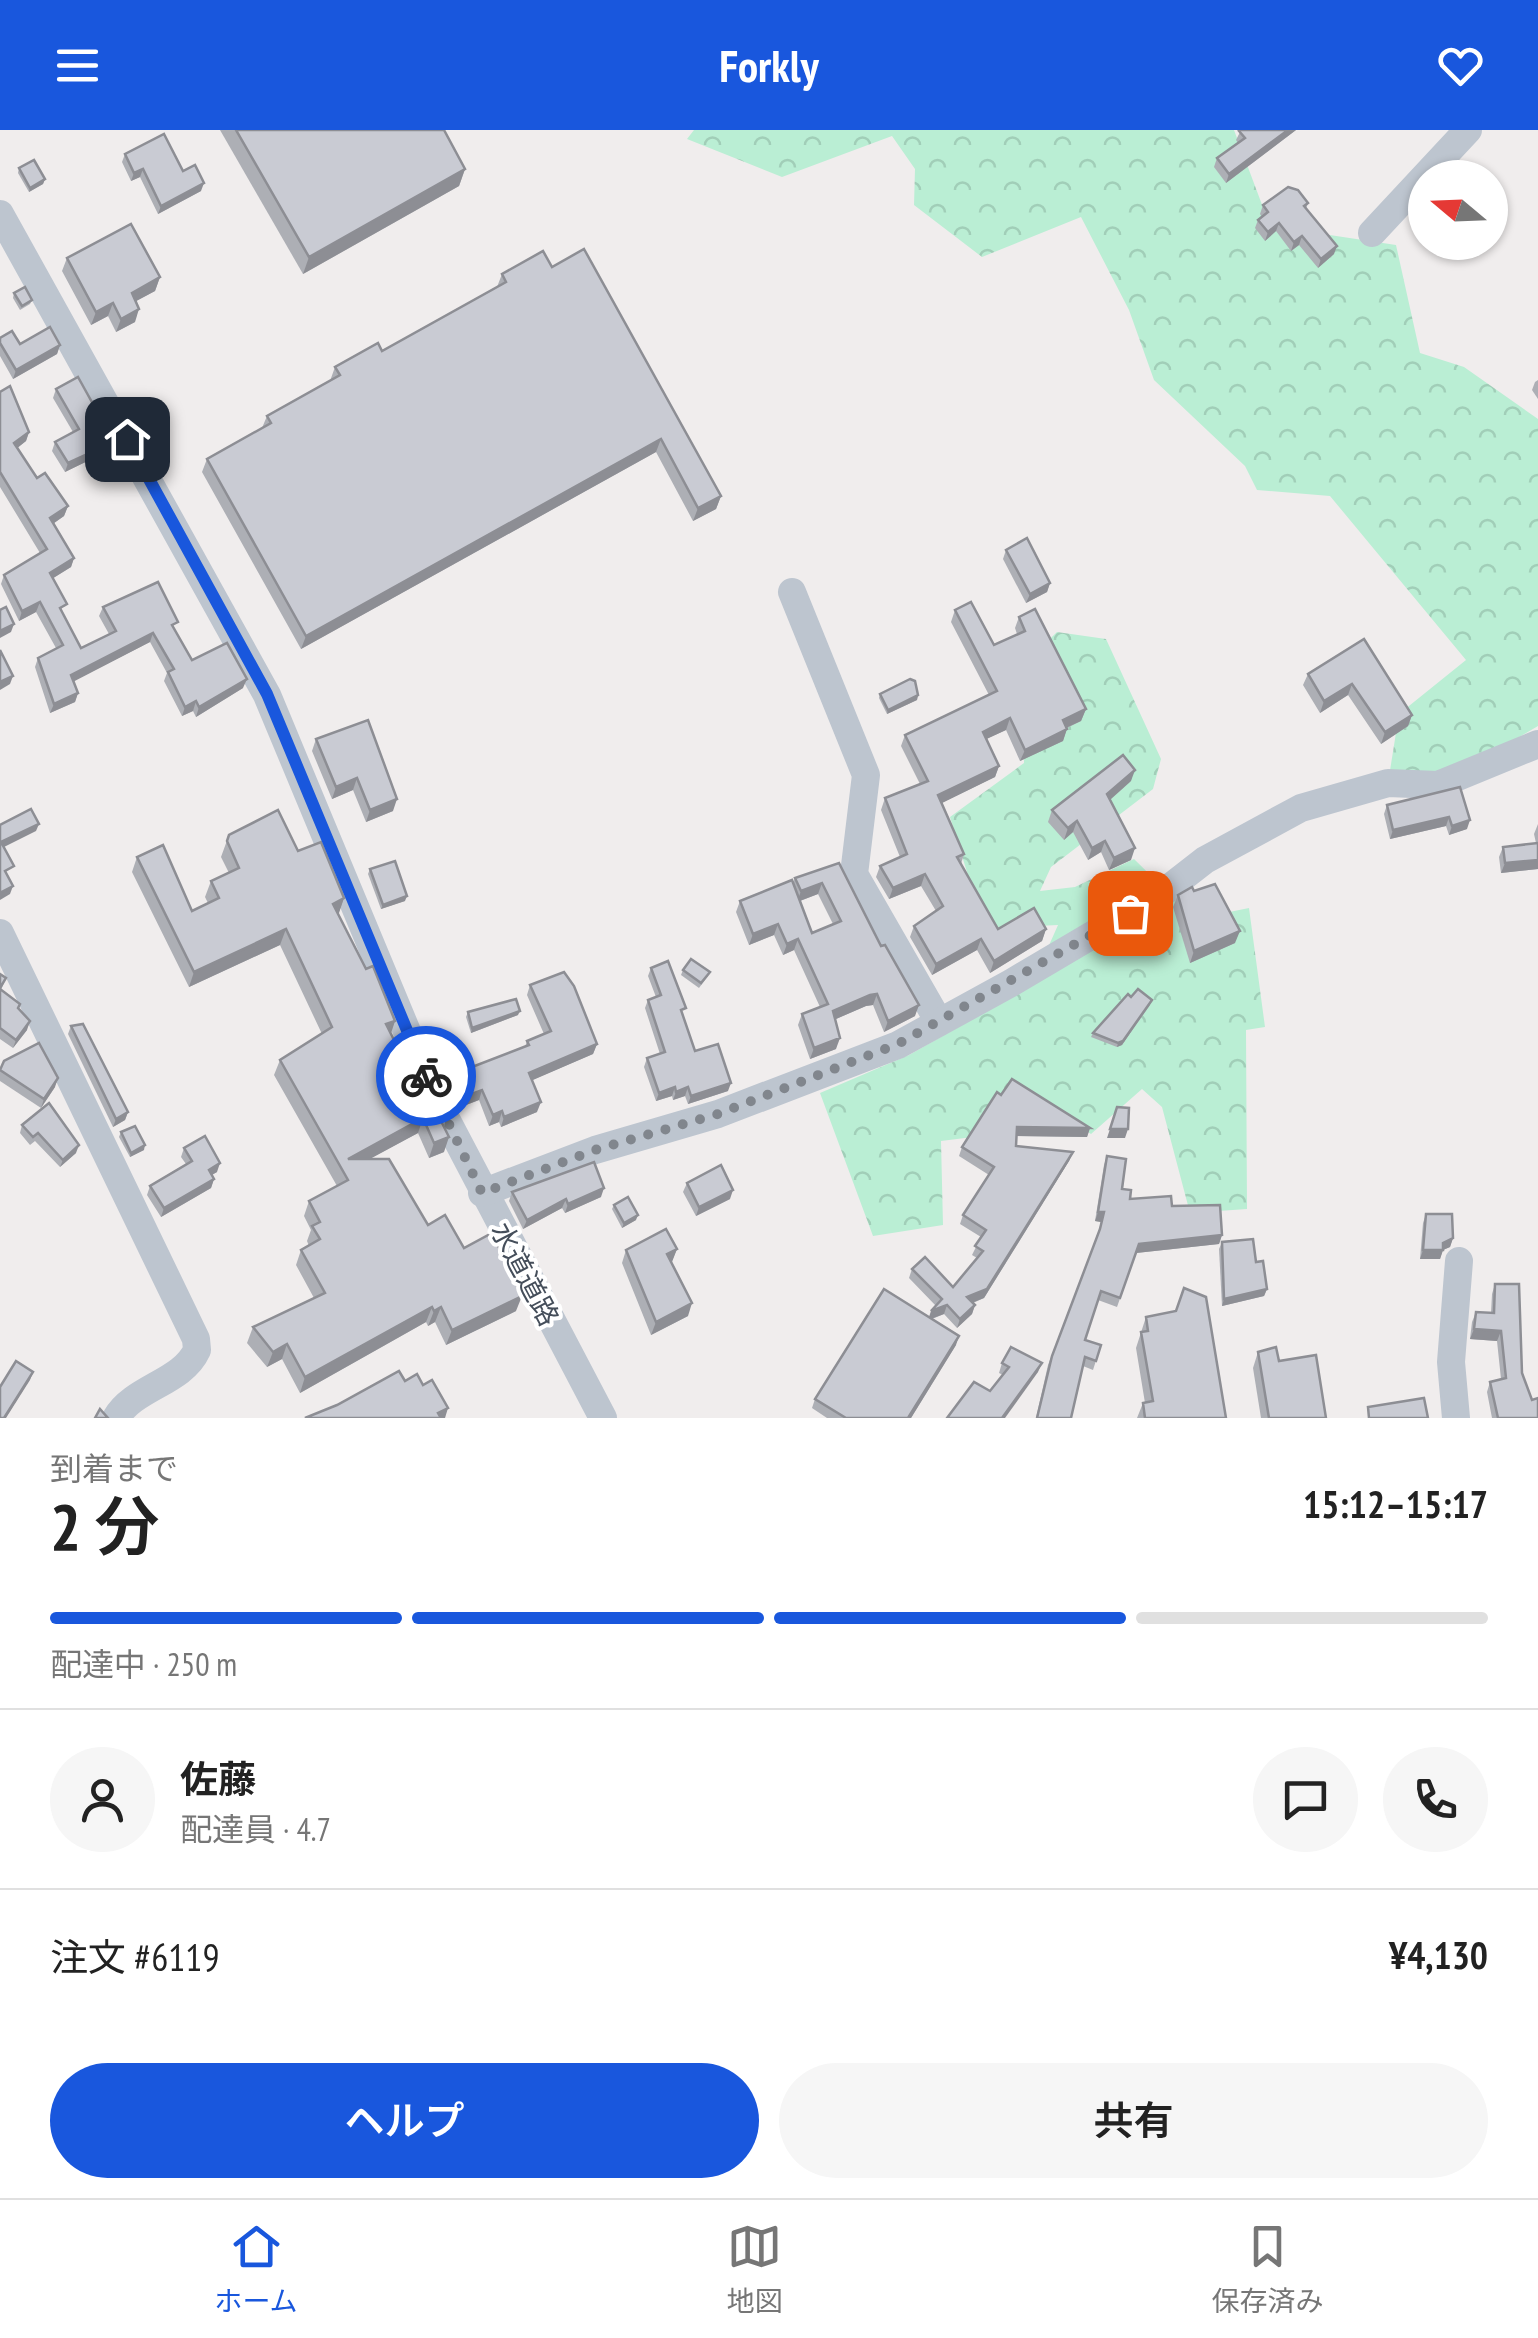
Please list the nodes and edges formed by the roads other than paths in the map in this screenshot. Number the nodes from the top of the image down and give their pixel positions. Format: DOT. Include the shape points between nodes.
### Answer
graph roads {
  1 [pos="1468,130"];
  2 [pos="0,214"];
  3 [pos="1372,233"];
  4 [pos="792,592"];
  5 [pos="1538,744"];
  6 [pos="0,933"];
  7 [pos="938,1022"];
  8 [pos="482,1193"];
  9 [pos="1459,1260"];
  10 [pos="116,1418"];
  11 [pos="603,1418"];
  12 [pos="1456,1418"];
  1 -- 3 [label="street"];
  2 -- 8 [label="street, 水道道路" via="267,694 433,1094"];
  4 -- 7 [label="street" via="866,775 854,874"];
  5 -- 7 [label="street" via="1438,785 1388,783 1300,808"];
  6 -- 10 [label="street" via="196,1340 189,1364 124,1405"];
  7 -- 8 [label="street" via="718,1114"];
  8 -- 11 [label="street, 水道道路"];
  9 -- 12 [label="street" via="1451,1362"];
}
